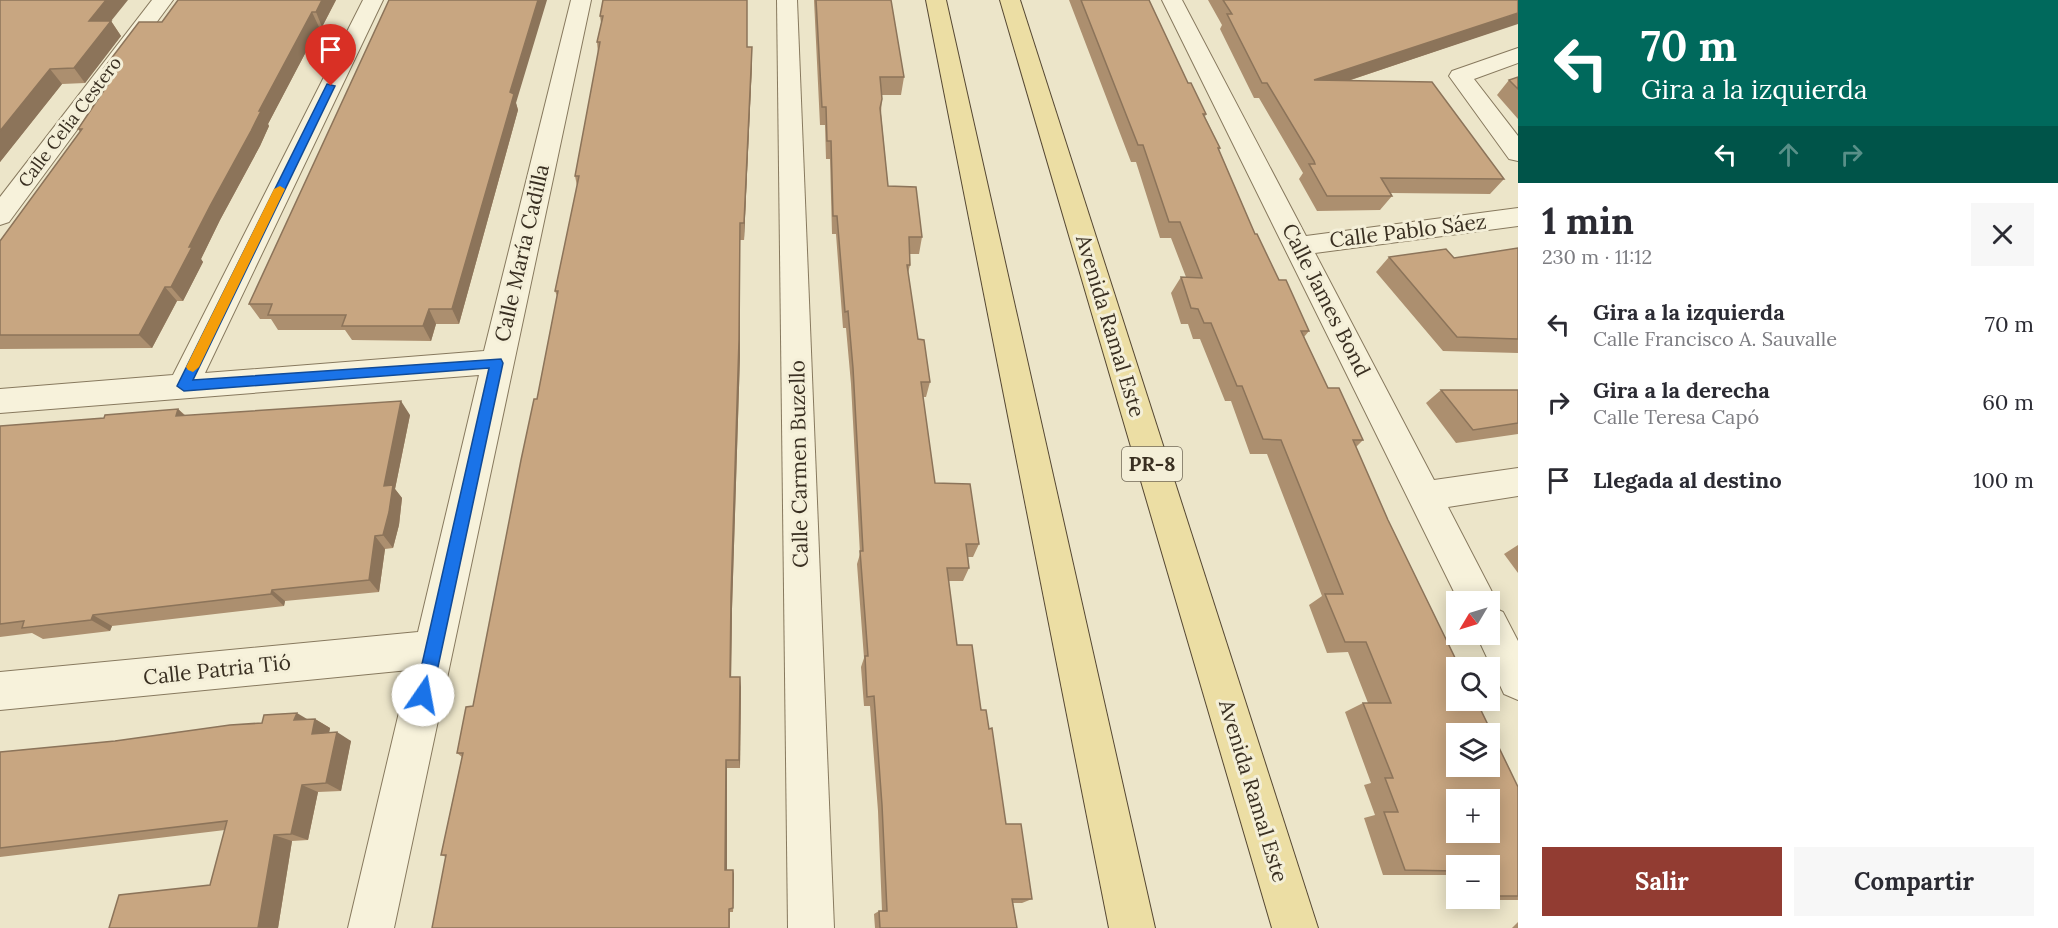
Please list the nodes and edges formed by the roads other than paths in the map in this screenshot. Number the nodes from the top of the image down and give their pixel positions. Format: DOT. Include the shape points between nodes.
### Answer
graph roads {
  1 [pos="163,0"];
  2 [pos="372,0"];
  3 [pos="581,0"];
  4 [pos="787,0"];
  5 [pos="936,0"];
  6 [pos="1010,0"];
  7 [pos="1172,0"];
  8 [pos="1518,55"];
  9 [pos="1518,153"];
  10 [pos="0,216"];
  11 [pos="1518,217"];
  12 [pos="1298,246"];
  13 [pos="497,363"];
  14 [pos="184,386"];
  15 [pos="0,400"];
  16 [pos="1518,482"];
  17 [pos="1425,496"];
  18 [pos="1472,591"];
  19 [pos="1500,644"];
  20 [pos="434,649"];
  21 [pos="1518,681"];
  22 [pos="0,691"];
  23 [pos="371,928"];
  24 [pos="811,928"];
  25 [pos="1132,928"];
  26 [pos="1295,928"];
  1 -- 10 [label="street, Calle Celia Cestero"];
  2 -- 14 [label="street"];
  3 -- 13 [label="street, Calle María Cadilla"];
  4 -- 24 [label="street, Calle Carmen Buzello"];
  5 -- 25 [label="main road"];
  6 -- 26 [label="main road, Avenida Ramal Este / PR-8"];
  7 -- 12 [label="street, Calle James Bond"];
  8 -- 9 [label="street" via="1460,76"];
  11 -- 12 [label="street, Calle Pablo Sáez"];
  12 -- 17 [label="street, Calle James Bond"];
  13 -- 14 [label="street"];
  13 -- 20 [label="street, Calle María Cadilla"];
  14 -- 15 [label="street"];
  16 -- 17 [label="street"];
  17 -- 18 [label="street, Calle James Bond"];
  19 -- 21 [label="street"];
  20 -- 22 [label="street, Calle Patria Tió"];
  20 -- 23 [label="street, Calle María Cadilla"];
}
